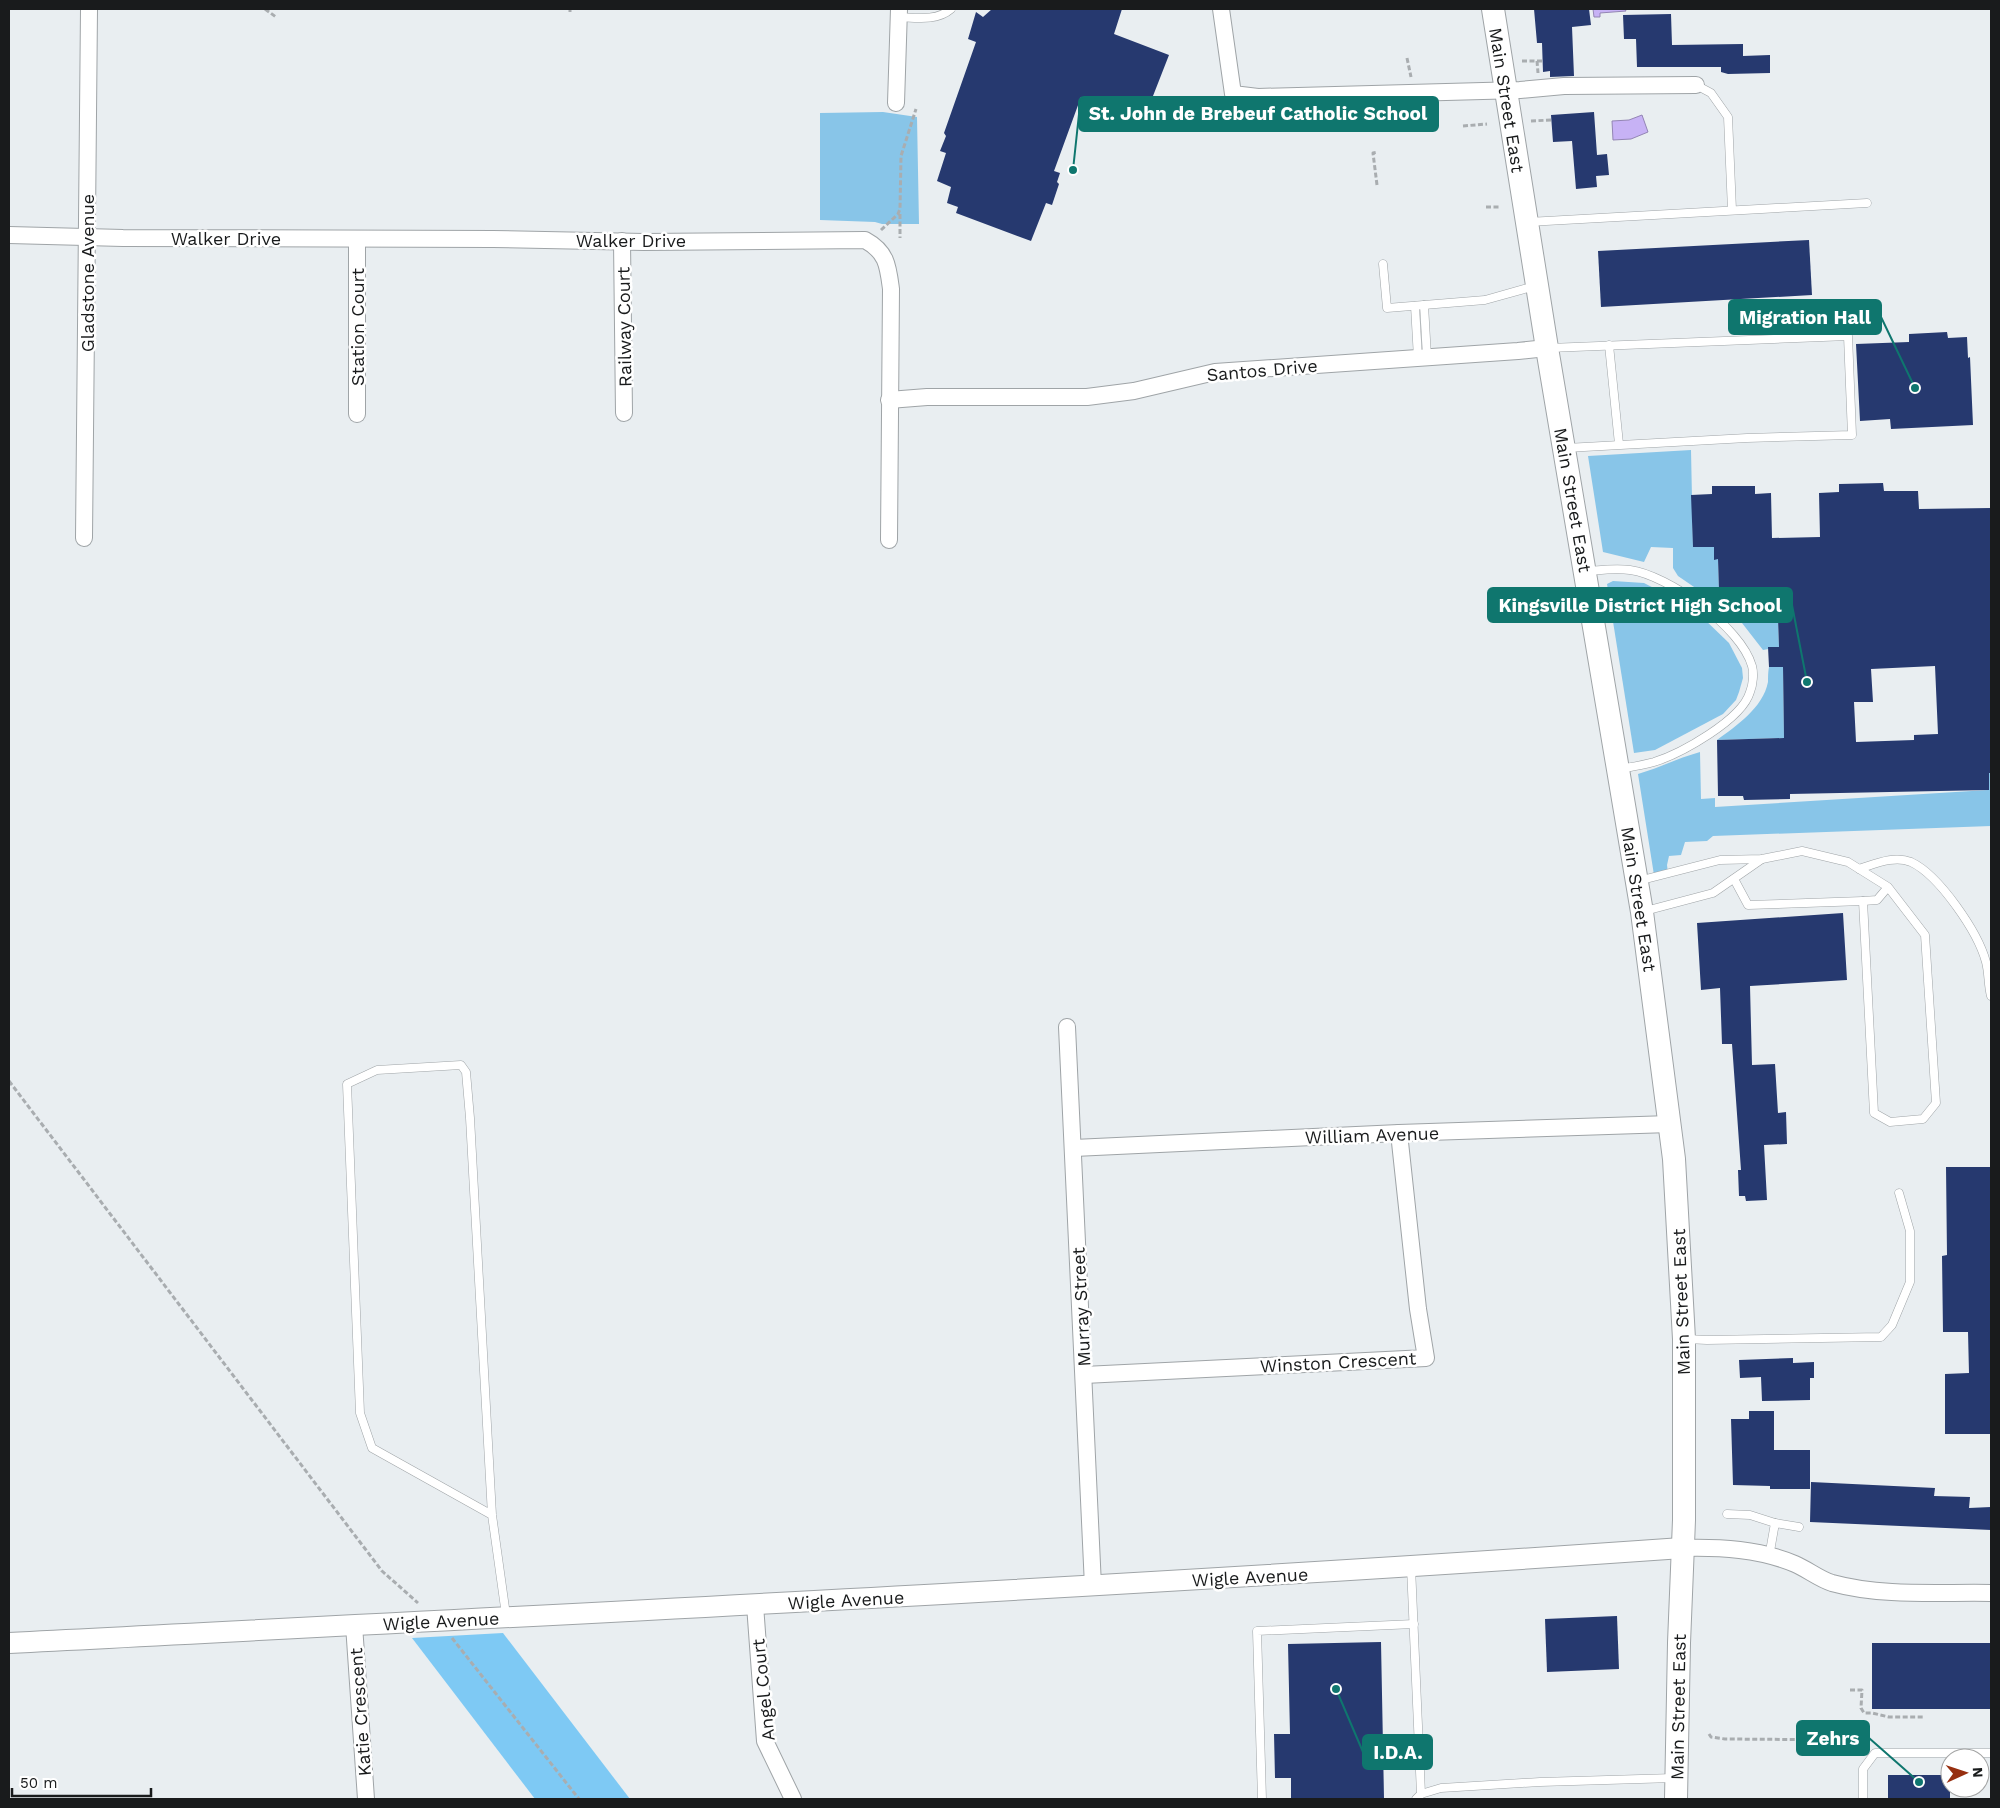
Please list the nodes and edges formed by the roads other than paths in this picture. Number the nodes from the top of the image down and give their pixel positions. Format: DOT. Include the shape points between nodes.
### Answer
graph roads {
  1 [pos="88,9"];
  2 [pos="951,9"];
  3 [pos="1221,9"];
  4 [pos="1493,9"];
  5 [pos="900,13"];
  6 [pos="1696,85"];
  7 [pos="1505,90"];
  8 [pos="896,103"];
  9 [pos="1867,203"];
  10 [pos="1732,210"];
  11 [pos="1526,222"];
  12 [pos="9,235"];
  13 [pos="87,236"];
  14 [pos="357,239"];
  15 [pos="622,241"];
  16 [pos="1383,264"];
  17 [pos="1537,286"];
  18 [pos="1415,306"];
  19 [pos="1424,306"];
  20 [pos="1609,345"];
  21 [pos="1547,348"];
  22 [pos="1423,357"];
  23 [pos="888,400"];
  24 [pos="624,413"];
  25 [pos="358,414"];
  26 [pos="1619,444"];
  27 [pos="1564,448"];
  28 [pos="84,538"];
  29 [pos="889,540"];
  30 [pos="1586,571"];
  31 [pos="1618,769"];
  32 [pos="1762,859"];
  33 [pos="1859,869"];
  34 [pos="1734,879"];
  35 [pos="1637,882"];
  36 [pos="1888,887"];
  37 [pos="1862,901"];
  38 [pos="1642,912"];
  39 [pos="1991,996"];
  40 [pos="1067,1028"];
  41 [pos="1670,1124"];
  42 [pos="1399,1133"];
  43 [pos="1074,1148"];
  44 [pos="1899,1193"];
  45 [pos="1684,1339"];
  46 [pos="1084,1375"];
  47 [pos="1726,1514"];
  48 [pos="492,1515"];
  49 [pos="1775,1523"];
  50 [pos="1799,1527"];
  51 [pos="1682,1548"];
  52 [pos="1769,1557"];
  53 [pos="1411,1567"];
  54 [pos="1093,1586"];
  55 [pos="1991,1593"];
  56 [pos="755,1605"];
  57 [pos="506,1618"];
  58 [pos="1414,1624"];
  59 [pos="354,1625"];
  60 [pos="9,1643"];
  61 [pos="1991,1753"];
  62 [pos="1676,1789"];
  63 [pos="1418,1797"];
  64 [pos="366,1799"];
  65 [pos="793,1799"];
  66 [pos="1262,1799"];
  67 [pos="1863,1799"];
  1 -- 13 [label="street, Gladstone Avenue"];
  2 -- 5 [label="lane" via="945,14 926,18"];
  3 -- 7 [label="street" via="1233,94 1258,97"];
  4 -- 7 [label="main road, Main Street East"];
  5 -- 8 [label="street"];
  6 -- 7 [label="street"];
  6 -- 10 [label="lane" via="1712,92 1728,117"];
  7 -- 11 [label="main road, Main Street East"];
  9 -- 10 [label="lane"];
  10 -- 11 [label="lane"];
  11 -- 17 [label="main road, Main Street East"];
  12 -- 13 [label="street, Walker Drive"];
  13 -- 14 [label="street, Walker Drive"];
  13 -- 28 [label="street, Gladstone Avenue"];
  14 -- 15 [label="street, Walker Drive"];
  14 -- 25 [label="street, Station Court"];
  15 -- 23 [label="street, Walker Drive" via="865,240 877,247 889,270 891,289"];
  15 -- 24 [label="street, Railway Court"];
  16 -- 18 [label="lane" via="1386,308"];
  17 -- 19 [label="lane" via="1485,300"];
  17 -- 21 [label="main road, Main Street East"];
  18 -- 19 [label="lane"];
  18 -- 22 [label="lane"];
  19 -- 22 [label="lane"];
  20 -- 21 [label="lane"];
  20 -- 26 [label="lane"];
  20 -- 26 [label="lane" via="1848,336 1852,435"];
  21 -- 22 [label="street, Santos Drive"];
  21 -- 27 [label="main road, Main Street East"];
  22 -- 23 [label="street, Santos Drive" via="1215,372 1134,391 1087,397"];
  23 -- 29 [label="street, Walker Drive"];
  26 -- 27 [label="lane"];
  27 -- 30 [label="main road, Main Street East"];
  30 -- 31 [label="main road, Main Street East"];
  30 -- 31 [label="lane" via="1630,570 1674,588 1722,622 1744,649 1752,667 1750,693 1744,706 1729,722 1654,762"];
  31 -- 35 [label="main road, Main Street East"];
  32 -- 33 [label="lane" via="1802,851 1848,862"];
  32 -- 34 [label="lane"];
  32 -- 35 [label="lane" via="1720,860"];
  33 -- 36 [label="lane"];
  33 -- 39 [label="lane" via="1892,859 1911,862 1932,877 1966,919 1986,961"];
  34 -- 37 [label="lane" via="1748,905"];
  34 -- 38 [label="lane" via="1713,893"];
  35 -- 38 [label="main road, Main Street East"];
  36 -- 37 [label="lane" via="1877,900"];
  36 -- 37 [label="lane" via="1925,935 1936,1103 1923,1119 1890,1122 1874,1113"];
  38 -- 41 [label="main road, Main Street East"];
  40 -- 43 [label="street, Murray Street"];
  41 -- 42 [label="street, William Avenue"];
  41 -- 45 [label="main road, Main Street East" via="1676,1177"];
  42 -- 43 [label="street, William Avenue"];
  42 -- 46 [label="street, Winston Crescent" via="1426,1358"];
  43 -- 46 [label="street, Murray Street"];
  44 -- 45 [label="lane" via="1910,1231 1910,1282 1892,1325 1881,1337"];
  45 -- 51 [label="main road, Main Street East"];
  46 -- 54 [label="street, Murray Street"];
  47 -- 49 [label="lane" via="1750,1515"];
  48 -- 48 [label="lane" via="466,1072 461,1066 377,1070 347,1084 360,1413 372,1448"];
  48 -- 57 [label="lane"];
  49 -- 50 [label="lane"];
  49 -- 52 [label="lane"];
  51 -- 52 [label="street" via="1723,1548"];
  51 -- 53 [label="street, Wigle Avenue"];
  51 -- 62 [label="main road, Main Street East"];
  52 -- 55 [label="street" via="1793,1563 1830,1582 1849,1586 1882,1591"];
  53 -- 54 [label="street, Wigle Avenue"];
  53 -- 58 [label="lane"];
  54 -- 56 [label="street, Wigle Avenue"];
  56 -- 57 [label="street, Wigle Avenue"];
  56 -- 65 [label="street, Angel Court" via="765,1741"];
  57 -- 59 [label="street, Wigle Avenue"];
  58 -- 63 [label="lane"];
  58 -- 66 [label="lane" via="1257,1631"];
  59 -- 60 [label="street, Wigle Avenue"];
  59 -- 64 [label="street, Katie Crescent"];
  61 -- 67 [label="lane" via="1875,1753 1863,1769"];
  62 -- 63 [label="lane" via="1540,1782 1441,1788"];
}
